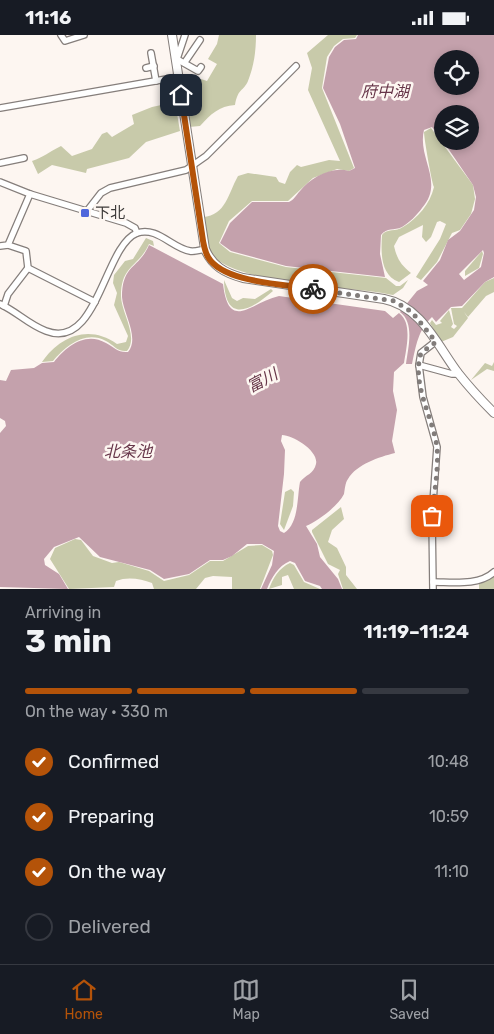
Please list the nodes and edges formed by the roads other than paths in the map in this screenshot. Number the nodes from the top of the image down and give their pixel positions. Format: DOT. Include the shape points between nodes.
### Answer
graph roads {
  1 [pos="61,35"];
  2 [pos="84,35"];
  3 [pos="172,35"];
  4 [pos="186,35"];
  5 [pos="200,40"];
  6 [pos="151,53"];
  7 [pos="176,59"];
  8 [pos="186,62"];
  9 [pos="154,66"];
  10 [pos="296,66"];
  11 [pos="201,67"];
  12 [pos="146,68"];
  13 [pos="178,77"];
  14 [pos="156,81"];
  15 [pos="0,108"];
  16 [pos="24,158"];
  17 [pos="0,163"];
  18 [pos="192,166"];
  19 [pos="0,182"];
  20 [pos="30,194"];
  21 [pos="87,211"];
  22 [pos="137,233"];
  23 [pos="8,245"];
  24 [pos="0,246"];
  25 [pos="205,249"];
  26 [pos="28,268"];
  27 [pos="95,302"];
  28 [pos="2,305"];
  29 [pos="436,342"];
  30 [pos="419,365"];
  31 [pos="459,374"];
  32 [pos="494,413"];
  33 [pos="494,572"];
  34 [pos="433,586"];
  1 -- 2 [label="street" via="65,41"];
  3 -- 7 [label="main road"];
  4 -- 7 [label="street"];
  5 -- 8 [label="street"];
  6 -- 9 [label="street"];
  7 -- 8 [label="street"];
  7 -- 13 [label="main road"];
  8 -- 11 [label="street" via="198,71"];
  9 -- 12 [label="street"];
  9 -- 14 [label="street"];
  10 -- 18 [label="street"];
  13 -- 14 [label="street"];
  13 -- 18 [label="main road"];
  14 -- 15 [label="street"];
  16 -- 17 [label="street"];
  18 -- 21 [label="street" via="182,173 110,188 101,193"];
  18 -- 25 [label="main road"];
  19 -- 20 [label="street"];
  20 -- 21 [label="street"];
  20 -- 23 [label="street"];
  21 -- 22 [label="street" via="126,223"];
  22 -- 25 [label="street" via="149,232 190,251"];
  22 -- 27 [label="street" via="124,245"];
  23 -- 24 [label="street"];
  23 -- 26 [label="street" via="26,251"];
  25 -- 29 [label="main road" via="217,267 234,276 384,299 404,305"];
  26 -- 27 [label="street"];
  26 -- 28 [label="street"];
  27 -- 28 [label="street" via="87,316 65,333 47,332"];
  29 -- 30 [label="street" via="421,353"];
  29 -- 31 [label="main road"];
  30 -- 31 [label="street"];
  30 -- 34 [label="street" via="423,397 437,447 432,516"];
  31 -- 32 [label="main road"];
  33 -- 34 [label="street" via="473,581"];
}
